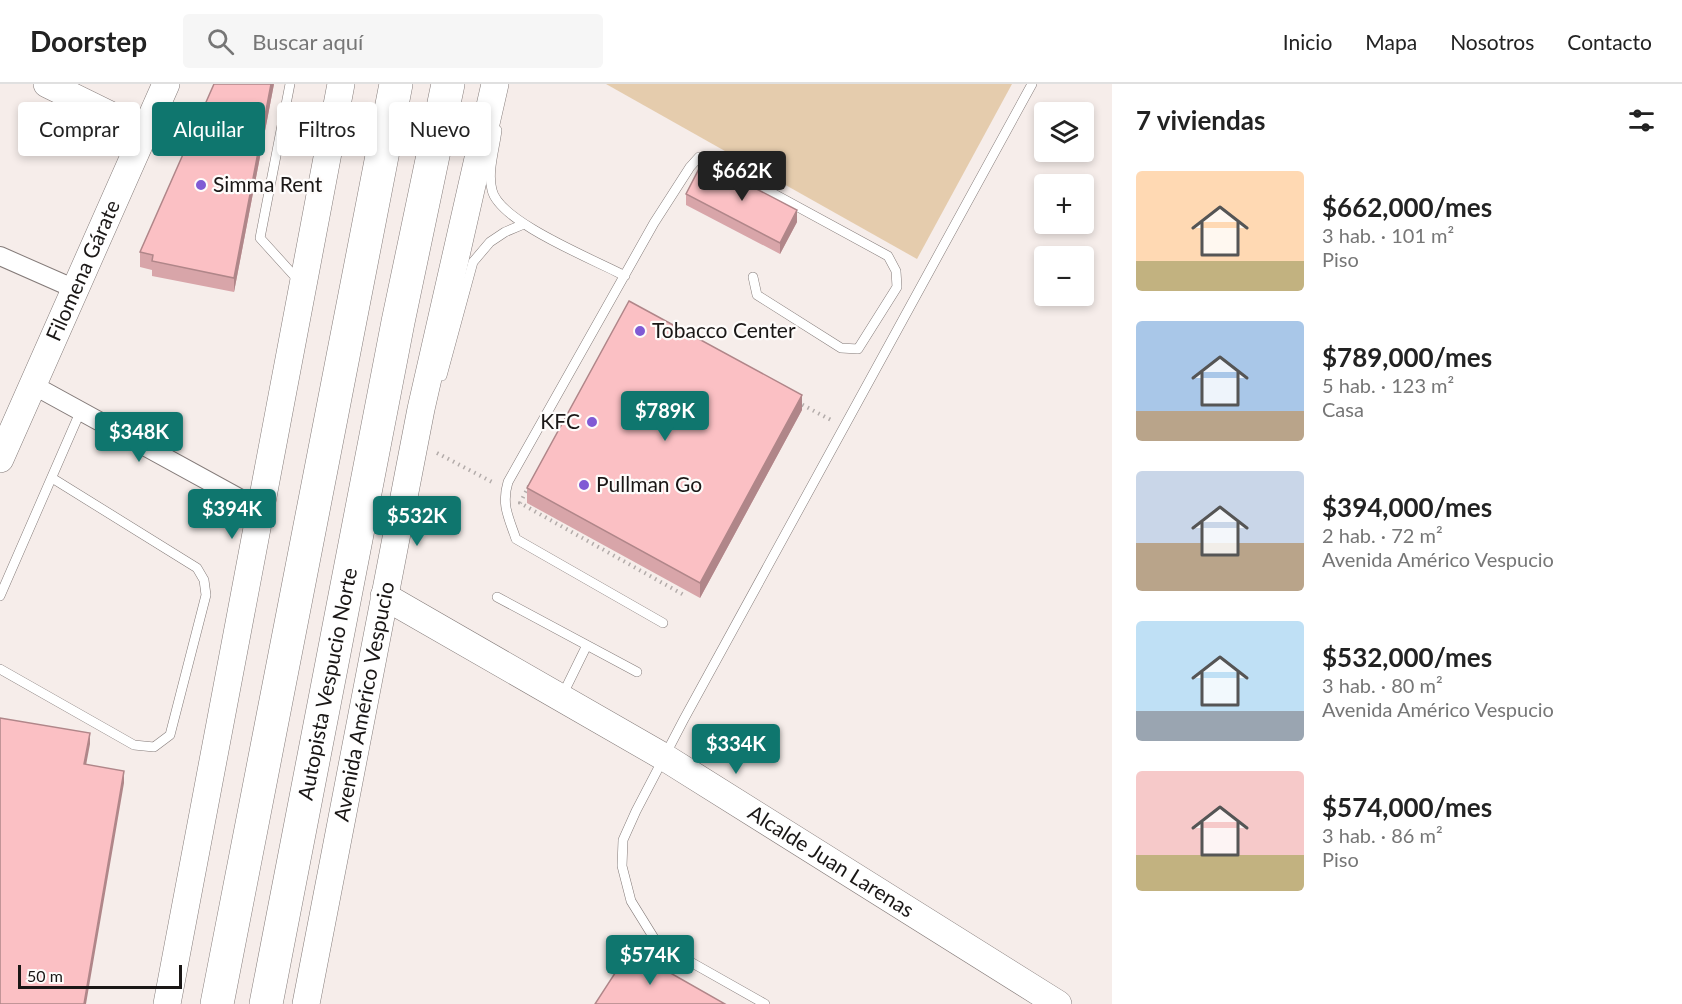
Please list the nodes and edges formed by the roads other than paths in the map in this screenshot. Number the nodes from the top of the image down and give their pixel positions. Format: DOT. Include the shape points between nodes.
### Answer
graph roads {
  1 [pos="47,84"];
  2 [pos="166,84"];
  3 [pos="290,84"];
  4 [pos="342,84"];
  5 [pos="396,84"];
  6 [pos="448,84"];
  7 [pos="504,84"];
  8 [pos="1032,84"];
  9 [pos="498,96"];
  10 [pos="499,118"];
  11 [pos="145,132"];
  12 [pos="524,224"];
  13 [pos="0,256"];
  14 [pos="625,276"];
  15 [pos="753,277"];
  16 [pos="303,286"];
  17 [pos="75,289"];
  18 [pos="33,385"];
  19 [pos="422,405"];
  20 [pos="81,410"];
  21 [pos="3,444"];
  22 [pos="52,478"];
  23 [pos="261,510"];
  24 [pos="0,596"];
  25 [pos="384,596"];
  26 [pos="497,597"];
  27 [pos="663,623"];
  28 [pos="586,647"];
  29 [pos="0,669"];
  30 [pos="637,672"];
  31 [pos="561,697"];
  32 [pos="664,757"];
  33 [pos="167,1004"];
  34 [pos="217,1004"];
  35 [pos="266,1004"];
  36 [pos="306,1004"];
  37 [pos="765,1004"];
  38 [pos="1058,1004"];
  1 -- 11 [label="main road"];
  2 -- 11 [label="main road, Filomena Gárate"];
  3 -- 16 [label="lane" via="260,238"];
  4 -- 16 [label="main road"];
  5 -- 34 [label="highway"];
  6 -- 35 [label="highway, Autopista Vespucio Norte"];
  7 -- 9 [label="lane"];
  8 -- 32 [label="lane"];
  9 -- 19 [label="main road, Avenida Américo Vespucio"];
  10 -- 12 [label="lane" via="491,187 498,203"];
  11 -- 17 [label="main road, Filomena Gárate"];
  12 -- 14 [label="lane"];
  12 -- 19 [label="lane" via="490,242 473,262 438,391"];
  13 -- 17 [label="street"];
  14 -- 15 [label="lane" via="654,223 699,157 708,158 888,256 896,271 897,287 858,349 849,349 841,348 757,295"];
  14 -- 27 [label="lane" via="514,472 506,489 505,506 516,539"];
  16 -- 23 [label="main road"];
  17 -- 18 [label="main road, Filomena Gárate"];
  18 -- 20 [label="street"];
  18 -- 21 [label="main road, Filomena Gárate"];
  19 -- 25 [label="main road, Avenida Américo Vespucio"];
  20 -- 22 [label="lane"];
  20 -- 23 [label="street"];
  22 -- 24 [label="lane"];
  22 -- 29 [label="lane" via="197,568 204,580 206,595 171,735 154,747 134,745"];
  23 -- 33 [label="main road"];
  25 -- 31 [label="main road, Alcalde Juan Larenas"];
  25 -- 36 [label="main road, Avenida Américo Vespucio"];
  26 -- 28 [label="lane"];
  28 -- 30 [label="lane"];
  28 -- 31 [label="lane"];
  31 -- 32 [label="main road, Alcalde Juan Larenas"];
  32 -- 37 [label="lane" via="624,840 622,866 631,901 657,943"];
  32 -- 38 [label="main road, Alcalde Juan Larenas"];
}
